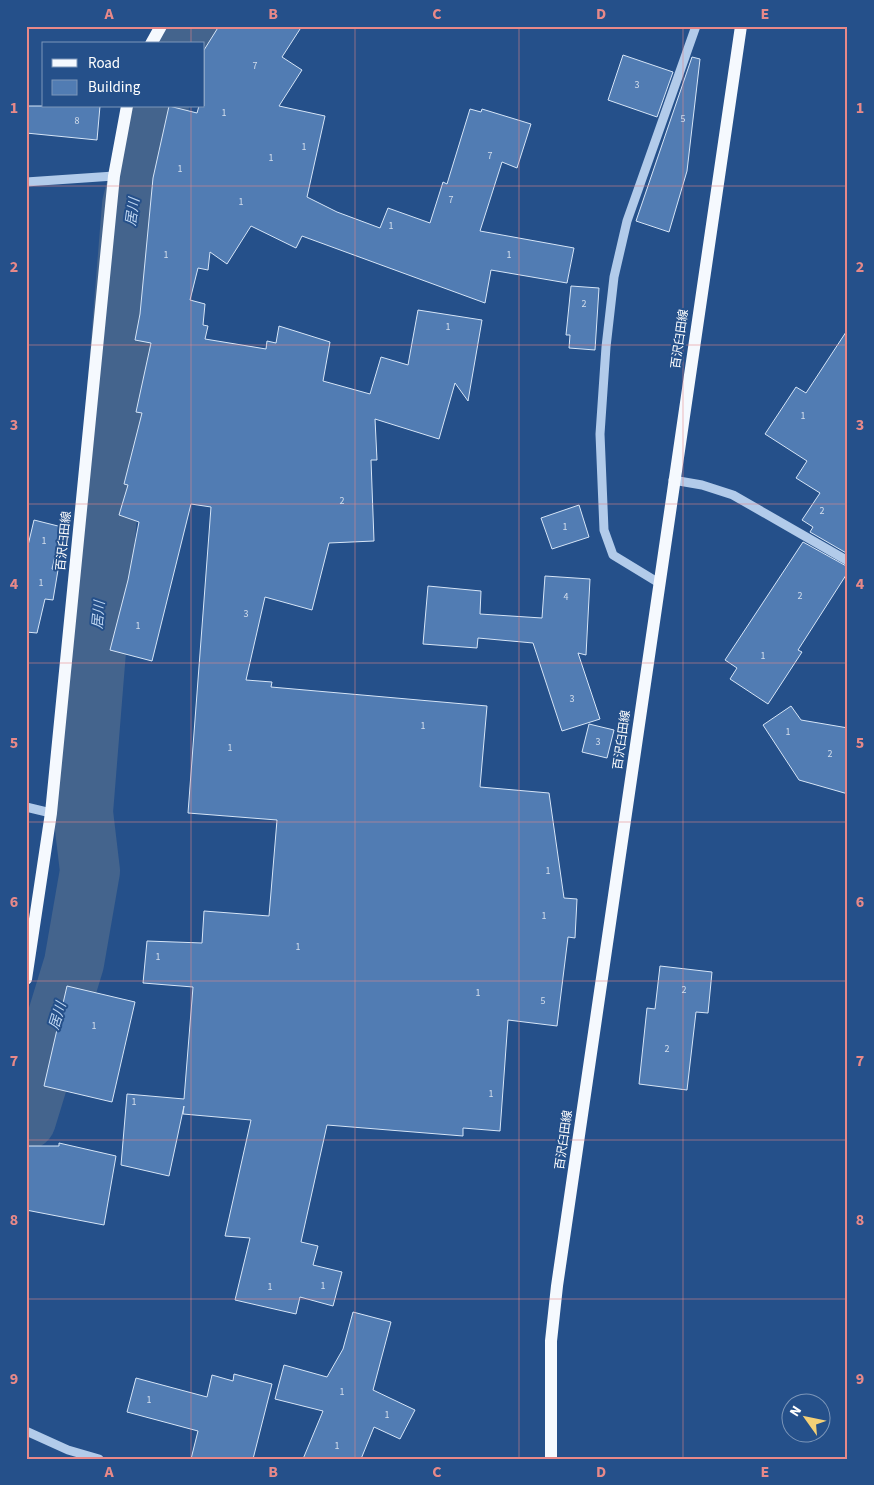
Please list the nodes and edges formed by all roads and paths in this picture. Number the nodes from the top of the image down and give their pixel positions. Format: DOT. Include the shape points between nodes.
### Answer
graph roads {
  1 [pos="161,26"];
  2 [pos="696,26"];
  3 [pos="741,26"];
  4 [pos="152,42"];
  5 [pos="126,108"];
  6 [pos="114,176"];
  7 [pos="26,182"];
  8 [pos="673,480"];
  9 [pos="848,561"];
  10 [pos="659,583"];
  11 [pos="26,807"];
  12 [pos="51,813"];
  13 [pos="26,979"];
  14 [pos="26,1431"];
  15 [pos="67,1455"];
  16 [pos="100,1459"];
  17 [pos="551,1459"];
  1 -- 4 [label="main road"];
  2 -- 10 [label="street" via="627,221 614,276 600,434 604,530 613,555"];
  3 -- 8 [label="main road, 百沢臼田線"];
  5 -- 6 [label="main road, 百沢臼田線"];
  6 -- 7 [label="street"];
  6 -- 12 [label="main road, 百沢臼田線"];
  8 -- 9 [label="street" via="732,495"];
  8 -- 10 [label="main road, 百沢臼田線"];
  10 -- 17 [label="main road, 百沢臼田線" via="557,1286 551,1341"];
  11 -- 12 [label="street"];
  12 -- 13 [label="main road, 百沢臼田線"];
  14 -- 15 [label="street"];
  15 -- 16 [label="street"];
}
